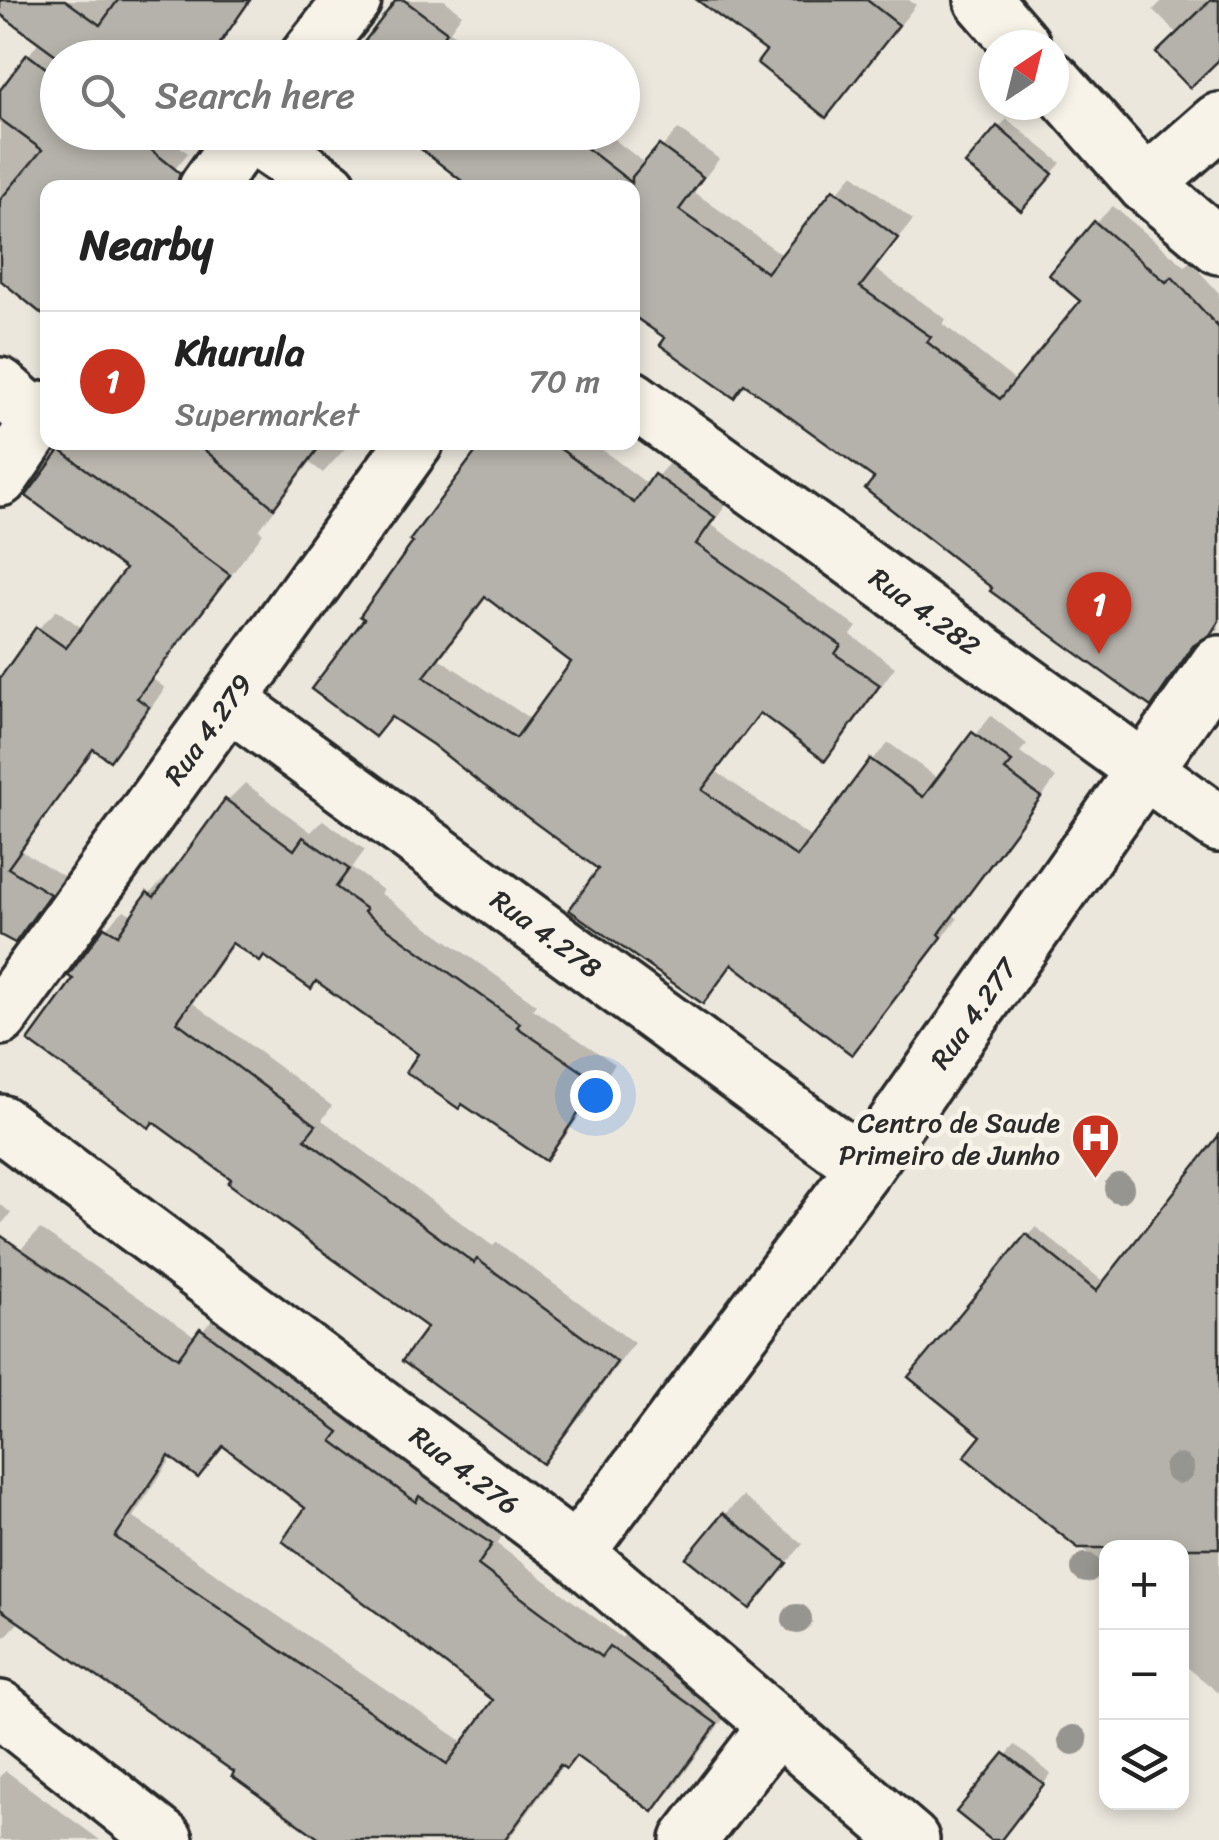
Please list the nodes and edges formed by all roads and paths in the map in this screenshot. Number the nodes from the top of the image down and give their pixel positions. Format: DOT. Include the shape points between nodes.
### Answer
graph roads {
  1 [pos="352,0"];
  2 [pos="983,0"];
  3 [pos="1009,30"];
  4 [pos="320,40"];
  5 [pos="1069,98"];
  6 [pos="1219,121"];
  7 [pos="234,150"];
  8 [pos="273,150"];
  9 [pos="213,180"];
  10 [pos="316,180"];
  11 [pos="1146,185"];
  12 [pos="1219,246"];
  13 [pos="29,405"];
  14 [pos="640,405"];
  15 [pos="409,450"];
  16 [pos="0,478"];
  17 [pos="1219,664"];
  18 [pos="230,702"];
  19 [pos="1142,770"];
  20 [pos="1219,824"];
  21 [pos="0,1017"];
  22 [pos="0,1123"];
  23 [pos="864,1167"];
  24 [pos="576,1552"];
  25 [pos="0,1709"];
  26 [pos="776,1725"];
  27 [pos="165,1840"];
  28 [pos="689,1840"];
  29 [pos="912,1840"];
  1 -- 4 [label="street"];
  2 -- 3 [label="street"];
  5 -- 11 [label="street"];
  6 -- 11 [label="street"];
  7 -- 9 [label="street"];
  8 -- 10 [label="street"];
  11 -- 12 [label="street"];
  13 -- 16 [label="street"];
  14 -- 19 [label="street, Rua 4.282"];
  15 -- 18 [label="street, Rua 4.279"];
  17 -- 19 [label="street, Rua 4.277"];
  18 -- 21 [label="street, Rua 4.279"];
  18 -- 23 [label="street, Rua 4.278"];
  19 -- 20 [label="street, Rua 4.282"];
  19 -- 23 [label="street, Rua 4.277"];
  22 -- 24 [label="street, Rua 4.276"];
  23 -- 24 [label="street, Rua 4.277"];
  24 -- 26 [label="street, Rua 4.276"];
  25 -- 27 [label="street"];
  26 -- 28 [label="street"];
  26 -- 29 [label="street, Rua 4.276"];
}
